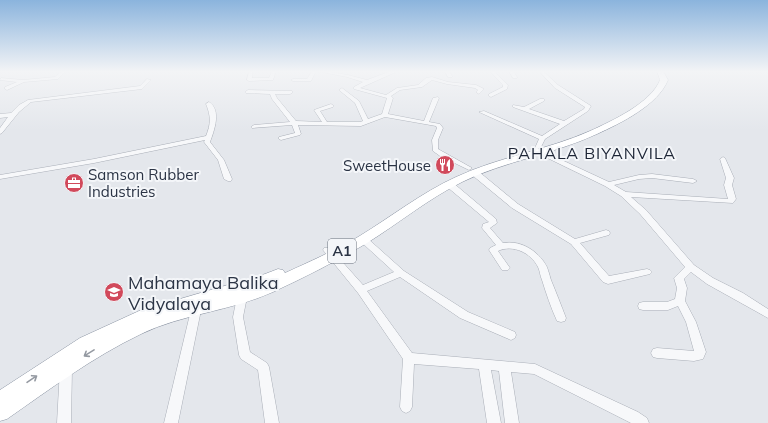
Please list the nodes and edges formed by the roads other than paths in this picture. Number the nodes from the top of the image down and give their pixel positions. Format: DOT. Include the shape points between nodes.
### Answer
graph roads {
  1 [pos="112,91"];
  2 [pos="343,91"];
  3 [pos="367,91"];
  4 [pos="396,91"];
  5 [pos="500,91"];
  6 [pos="563,91"];
  7 [pos="649,91"];
  8 [pos="658,91"];
  9 [pos="248,92"];
  10 [pos="272,92"];
  11 [pos="290,92"];
  12 [pos="491,95"];
  13 [pos="387,96"];
  14 [pos="436,98"];
  15 [pos="542,100"];
  16 [pos="209,104"];
  17 [pos="331,106"];
  18 [pos="515,106"];
  19 [pos="526,109"];
  20 [pos="482,112"];
  21 [pos="14,115"];
  22 [pos="385,115"];
  23 [pos="0,116"];
  24 [pos="366,121"];
  25 [pos="294,123"];
  26 [pos="426,123"];
  27 [pos="564,123"];
  28 [pos="326,124"];
  29 [pos="254,127"];
  30 [pos="0,131"];
  31 [pos="208,138"];
  32 [pos="281,138"];
  33 [pos="538,146"];
  34 [pos="723,159"];
  35 [pos="472,170"];
  36 [pos="0,176"];
  37 [pos="228,180"];
  38 [pos="693,180"];
  39 [pos="449,184"];
  40 [pos="608,184"];
  41 [pos="624,194"];
  42 [pos="606,233"];
  43 [pos="363,239"];
  44 [pos="574,242"];
  45 [pos="501,246"];
  46 [pos="330,253"];
  47 [pos="691,267"];
  48 [pos="505,268"];
  49 [pos="647,272"];
  50 [pos="401,273"];
  51 [pos="362,290"];
  52 [pos="242,297"];
  53 [pos="680,301"];
  54 [pos="643,306"];
  55 [pos="196,310"];
  56 [pos="768,314"];
  57 [pos="561,318"];
  58 [pos="512,335"];
  59 [pos="657,353"];
  60 [pos="409,358"];
  61 [pos="484,364"];
  62 [pos="504,367"];
  63 [pos="66,368"];
  64 [pos="0,401"];
  65 [pos="406,407"];
  66 [pos="0,412"];
  67 [pos="64,423"];
  68 [pos="171,423"];
  69 [pos="272,423"];
  70 [pos="494,423"];
  71 [pos="512,423"];
  72 [pos="642,423"];
  1 -- 21 [label="street" via="30,101"];
  2 -- 24 [label="street" via="357,102"];
  3 -- 13 [label="street"];
  4 -- 13 [label="street"];
  5 -- 12 [label="street"];
  6 -- 27 [label="street" via="588,106 586,110"];
  7 -- 33 [label="highway, A1" via="626,111 584,132"];
  8 -- 33 [label="highway, A1" via="636,111 619,122 593,133"];
  9 -- 10 [label="street"];
  10 -- 11 [label="street"];
  10 -- 25 [label="street"];
  13 -- 22 [label="street" via="390,98"];
  14 -- 26 [label="street"];
  15 -- 19 [label="street"];
  16 -- 31 [label="street" via="213,114 213,127"];
  17 -- 28 [label="street" via="317,110"];
  18 -- 19 [label="street"];
  19 -- 27 [label="street"];
  20 -- 33 [label="street"];
  21 -- 23 [label="street"];
  21 -- 30 [label="street"];
  22 -- 24 [label="street"];
  22 -- 26 [label="street"];
  24 -- 28 [label="street" via="361,124"];
  25 -- 28 [label="street"];
  25 -- 29 [label="street"];
  25 -- 32 [label="street" via="298,134"];
  26 -- 35 [label="street" via="438,125 440,128 435,140 435,150"];
  27 -- 33 [label="street"];
  31 -- 36 [label="street"];
  31 -- 37 [label="street" via="208,142 222,160"];
  33 -- 35 [label="highway, A1"];
  33 -- 40 [label="street"];
  34 -- 41 [label="street" via="730,178 730,201"];
  35 -- 39 [label="highway, A1"];
  35 -- 44 [label="street" via="515,206"];
  35 -- 46 [label="highway, A1" via="424,191"];
  38 -- 40 [label="street" via="652,176"];
  39 -- 43 [label="highway, A1"];
  39 -- 45 [label="street" via="493,221 486,228"];
  40 -- 41 [label="street"];
  41 -- 47 [label="street"];
  42 -- 44 [label="street"];
  43 -- 46 [label="highway, A1"];
  43 -- 50 [label="street"];
  44 -- 49 [label="street" via="608,280"];
  45 -- 48 [label="street" via="493,250"];
  45 -- 57 [label="street" via="519,246 541,264"];
  46 -- 51 [label="street"];
  46 -- 52 [label="highway, A1" via="276,284"];
  64 -- 46 [label="highway, A1, one-way" via="86,343 128,322 270,278"];
  47 -- 53 [label="street" via="679,278 682,288"];
  47 -- 56 [label="street" via="710,281"];
  50 -- 51 [label="street"];
  50 -- 58 [label="street" via="464,315"];
  51 -- 60 [label="street"];
  52 -- 55 [label="highway, A1"];
  52 -- 69 [label="street" via="238,317 245,355 263,367"];
  53 -- 54 [label="street" via="668,306"];
  53 -- 59 [label="street" via="691,322 699,355"];
  55 -- 63 [label="highway, A1, one-way" via="162,318 129,331"];
  55 -- 68 [label="street"];
  60 -- 61 [label="street"];
  60 -- 65 [label="street"];
  61 -- 62 [label="street"];
  61 -- 70 [label="street"];
  62 -- 71 [label="street"];
  62 -- 72 [label="street" via="535,368"];
  63 -- 66 [label="highway, A1"];
  63 -- 67 [label="street"];
}
